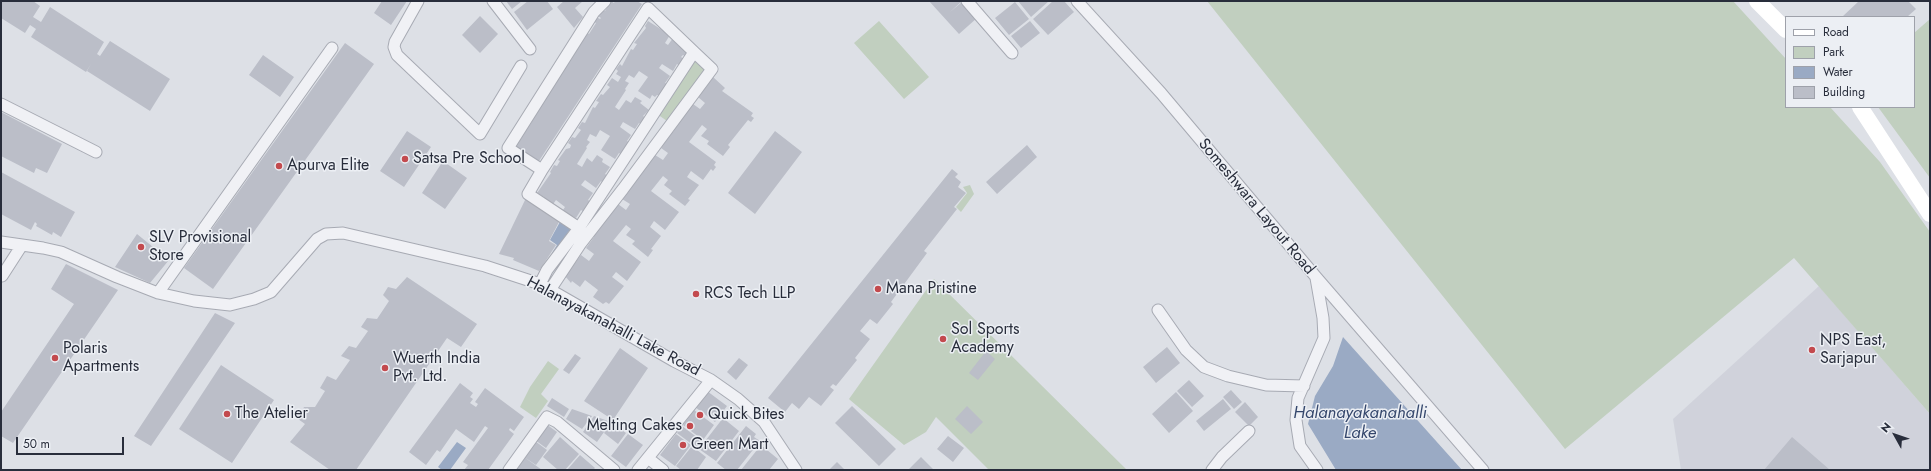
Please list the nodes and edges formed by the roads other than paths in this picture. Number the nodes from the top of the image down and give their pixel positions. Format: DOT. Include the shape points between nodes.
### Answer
graph roads {
  1 [pos="418,1"];
  2 [pos="493,1"];
  3 [pos="605,1"];
  4 [pos="967,1"];
  5 [pos="1077,1"];
  6 [pos="1757,1"];
  7 [pos="645,4"];
  8 [pos="1785,29"];
  9 [pos="332,48"];
  10 [pos="530,49"];
  11 [pos="694,52"];
  12 [pos="1012,53"];
  13 [pos="521,66"];
  14 [pos="1,104"];
  15 [pos="1861,108"];
  16 [pos="96,152"];
  17 [pos="542,170"];
  18 [pos="1930,214"];
  19 [pos="579,228"];
  20 [pos="576,240"];
  21 [pos="1,242"];
  22 [pos="22,245"];
  23 [pos="2,276"];
  24 [pos="1316,277"];
  25 [pos="540,284"];
  26 [pos="550,290"];
  27 [pos="158,293"];
  28 [pos="1158,310"];
  29 [pos="711,380"];
  30 [pos="1304,386"];
  31 [pos="1249,432"];
  32 [pos="648,458"];
  33 [pos="611,469"];
  34 [pos="509,470"];
  35 [pos="638,470"];
  36 [pos="663,470"];
  37 [pos="796,470"];
  38 [pos="1212,470"];
  39 [pos="1317,470"];
  40 [pos="1483,470"];
  1 -- 13 [label="street" via="395,42 397,55 480,134"];
  2 -- 10 [label="street"];
  3 -- 17 [label="street" via="594,12 508,148"];
  4 -- 12 [label="street"];
  5 -- 24 [label="street, Someshwara Layout Road" via="1161,93"];
  6 -- 8 [label="main road"];
  7 -- 11 [label="street"];
  7 -- 17 [label="street"];
  9 -- 27 [label="street"];
  11 -- 19 [label="street"];
  11 -- 20 [label="street" via="712,69 623,189"];
  14 -- 16 [label="street"];
  15 -- 18 [label="main road"];
  17 -- 19 [label="street" via="528,194"];
  19 -- 20 [label="street"];
  20 -- 25 [label="street" via="547,270"];
  20 -- 26 [label="street"];
  21 -- 22 [label="street, Halanayakanahalli Lake Road"];
  22 -- 23 [label="street"];
  22 -- 27 [label="street, Halanayakanahalli Lake Road" via="62,252"];
  24 -- 30 [label="street, Someshwara Layout Road" via="1324,338"];
  24 -- 40 [label="street"];
  25 -- 26 [label="street, Halanayakanahalli Lake Road"];
  25 -- 27 [label="street, Halanayakanahalli Lake Road" via="486,266 342,233 326,234 317,239 270,292 254,299 230,305"];
  26 -- 29 [label="street, Halanayakanahalli Lake Road"];
  28 -- 30 [label="street" via="1186,350 1204,367 1266,385"];
  29 -- 32 [label="street"];
  29 -- 37 [label="street, Halanayakanahalli Lake Road" via="738,398 764,422"];
  30 -- 39 [label="street, Someshwara Layout Road" via="1298,398 1296,420 1299,440 1300,446"];
  31 -- 38 [label="street"];
  32 -- 35 [label="street"];
  32 -- 36 [label="street"];
  33 -- 34 [label="street" via="547,416"];
}
